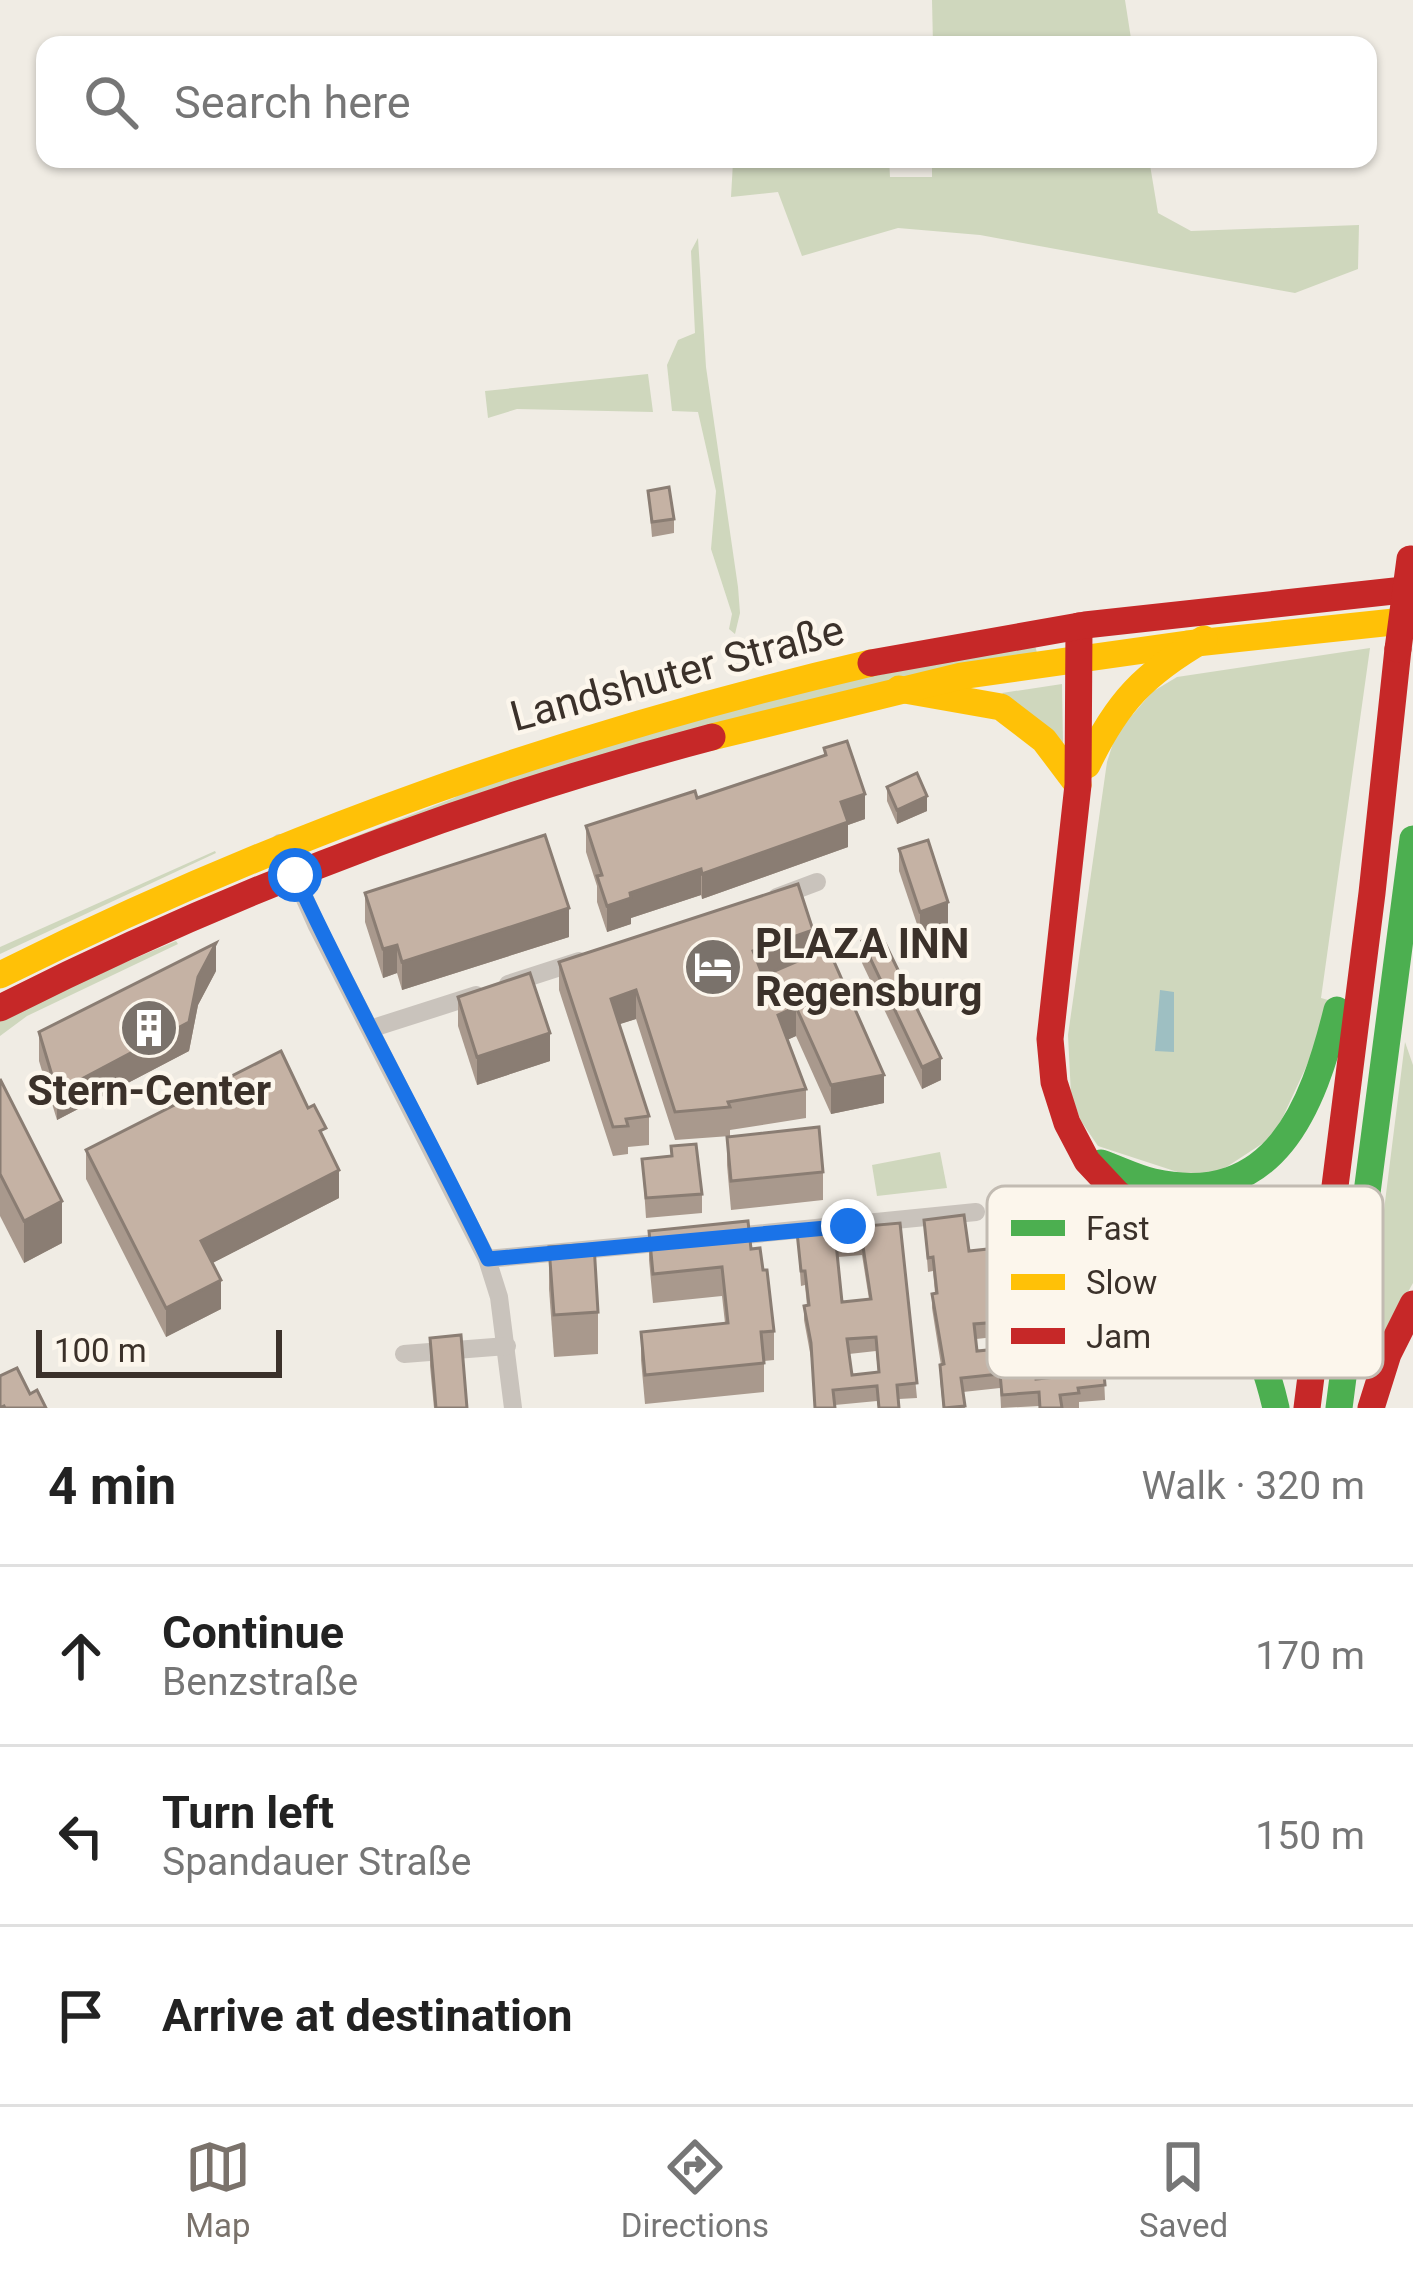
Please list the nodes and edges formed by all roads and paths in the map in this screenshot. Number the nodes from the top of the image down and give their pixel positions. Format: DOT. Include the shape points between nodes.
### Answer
graph roads {
  1 [pos="1412,550"];
  2 [pos="1413,589"];
  3 [pos="1413,620"];
  4 [pos="1079,626"];
  5 [pos="1204,639"];
  6 [pos="1080,658"];
  7 [pos="899,689"];
  8 [pos="1078,785"];
  9 [pos="1413,839"];
  10 [pos="280,843"];
  11 [pos="295,875"];
  12 [pos="817,882"];
  13 [pos="1372,893"];
  14 [pos="760,903"];
  15 [pos="594,957"];
  16 [pos="1413,965"];
  17 [pos="0,975"];
  18 [pos="1413,990"];
  19 [pos="0,1008"];
  20 [pos="373,1028"];
  21 [pos="1083,1154"];
  22 [pos="1110,1186"];
  23 [pos="1169,1186"];
  24 [pos="1217,1186"];
  25 [pos="1335,1186"];
  26 [pos="1368,1186"];
  27 [pos="976,1212"];
  28 [pos="714,1238"];
  29 [pos="692,1240"];
  30 [pos="488,1259"];
  31 [pos="1413,1304"];
  32 [pos="507,1346"];
  33 [pos="404,1354"];
  34 [pos="1383,1370"];
  35 [pos="1268,1378"];
  36 [pos="1311,1378"];
  37 [pos="1343,1378"];
  38 [pos="1380,1378"];
  39 [pos="514,1408"];
  40 [pos="1276,1408"];
  41 [pos="1307,1408"];
  42 [pos="1339,1408"];
  43 [pos="1371,1408"];
  1 -- 13 [label="main road, bridge"];
  2 -- 4 [label="main road, Landshuter Straße"];
  3 -- 5 [label="main road, Landshuter Straße"];
  4 -- 6 [label="main road"];
  4 -- 10 [label="main road, Landshuter Straße" via="746,693 533,753"];
  5 -- 6 [label="main road, Landshuter Straße"];
  5 -- 8 [label="main road" via="1126,692"];
  6 -- 7 [label="main road, Landshuter Straße"];
  6 -- 8 [label="main road"];
  7 -- 8 [label="main road" via="1006,709 1034,726"];
  7 -- 11 [label="main road, Landshuter Straße" via="538,786"];
  8 -- 21 [label="main road" via="1050,1039 1057,1100"];
  9 -- 26 [label="main road"];
  10 -- 11 [label="street"];
  10 -- 17 [label="main road, Landshuter Straße"];
  11 -- 19 [label="main road, Landshuter Straße"];
  11 -- 20 [label="street"];
  12 -- 14 [label="street"];
  13 -- 24 [label="main road" via="1352,931 1330,1044 1300,1120 1252,1172"];
  13 -- 25 [label="main road"];
  15 -- 20 [label="street"];
  16 -- 18 [label="main road"];
  20 -- 30 [label="street"];
  21 -- 22 [label="main road"];
  21 -- 23 [label="main road"];
  27 -- 28 [label="street"];
  29 -- 30 [label="street"];
  30 -- 32 [label="street"];
  31 -- 34 [label="main road"];
  32 -- 33 [label="street"];
  32 -- 39 [label="street"];
  35 -- 40 [label="main road"];
  36 -- 41 [label="main road"];
  37 -- 42 [label="main road"];
  38 -- 43 [label="main road"];
}
